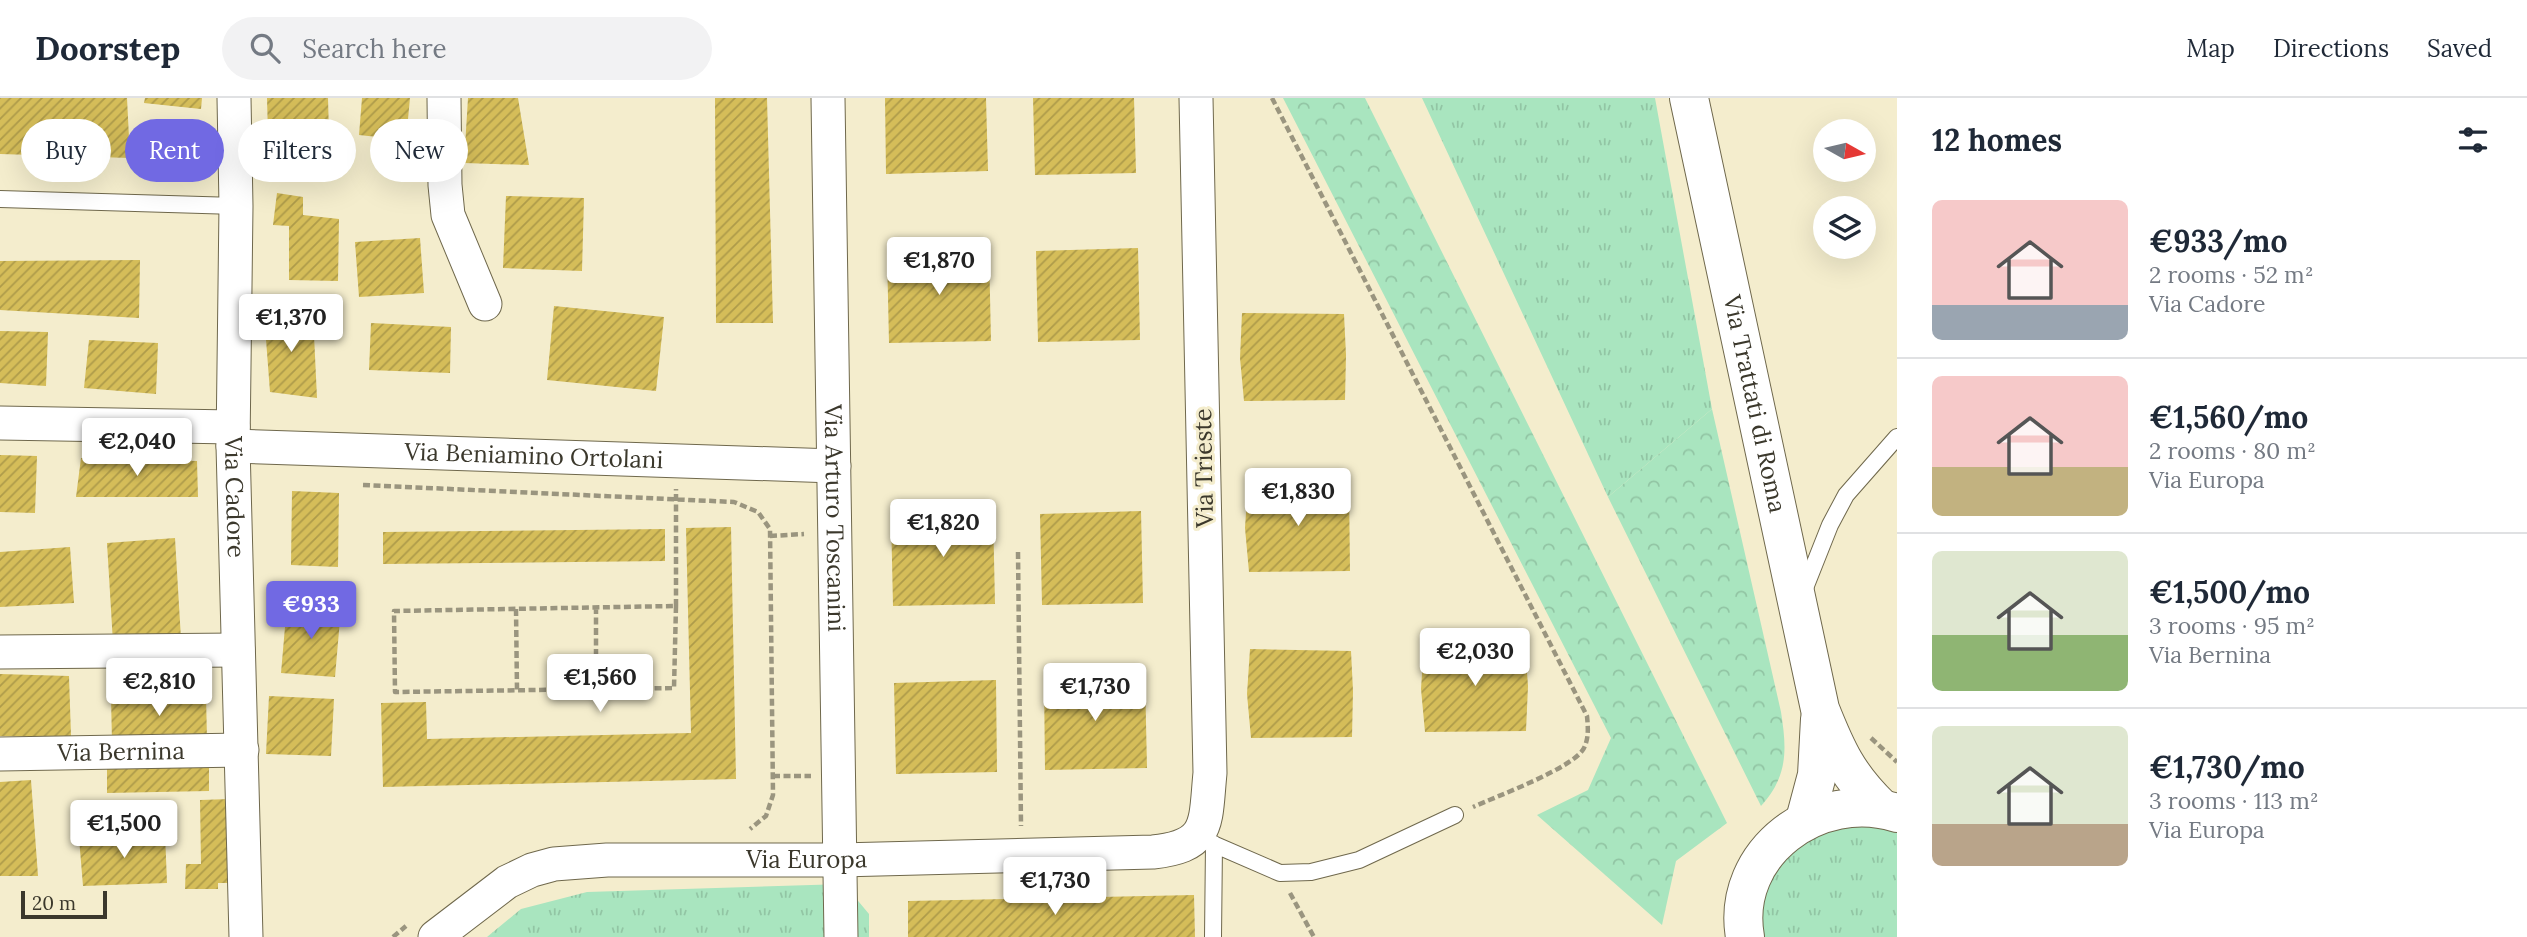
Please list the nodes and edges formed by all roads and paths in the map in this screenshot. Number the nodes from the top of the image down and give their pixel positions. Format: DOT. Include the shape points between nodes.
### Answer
graph roads {
  1 [pos="234,98"];
  2 [pos="444,98"];
  3 [pos="828,98"];
  4 [pos="1196,98"];
  5 [pos="1272,98"];
  6 [pos="1689,98"];
  7 [pos="0,199"];
  8 [pos="236,206"];
  9 [pos="485,304"];
  10 [pos="0,424"];
  11 [pos="233,436"];
  12 [pos="1897,438"];
  13 [pos="677,460"];
  14 [pos="834,466"];
  15 [pos="363,485"];
  16 [pos="676,499"];
  17 [pos="806,534"];
  18 [pos="770,536"];
  19 [pos="1018,552"];
  20 [pos="1798,605"];
  21 [pos="676,606"];
  22 [pos="596,607"];
  23 [pos="516,609"];
  24 [pos="238,650"];
  25 [pos="0,652"];
  26 [pos="597,689"];
  27 [pos="517,690"];
  28 [pos="1820,709"];
  29 [pos="242,750"];
  30 [pos="0,754"];
  31 [pos="773,776"];
  32 [pos="820,776"];
  33 [pos="1889,811"];
  34 [pos="1455,815"];
  35 [pos="1805,820"];
  36 [pos="738,832"];
  37 [pos="1021,834"];
  38 [pos="1206,840"];
  39 [pos="840,860"];
  40 [pos="1280,873"];
  41 [pos="1741,929"];
  42 [pos="423,930"];
  43 [pos="246,937"];
  44 [pos="393,937"];
  45 [pos="841,937"];
  46 [pos="1213,937"];
  47 [pos="1314,937"];
  1 -- 8 [label="street, Via Cadore"];
  2 -- 9 [label="street" via="448,215"];
  3 -- 14 [label="street, Via Arturo Toscanini"];
  4 -- 38 [label="street, Via Trieste" via="1210,773"];
  5 -- 34 [label="path" via="1587,716 1583,750 1570,763"];
  6 -- 20 [label="main road, Via Trattati di Roma"];
  7 -- 8 [label="lane"];
  8 -- 11 [label="street, Via Cadore"];
  10 -- 11 [label="street, Via Beniamino Ortolani"];
  11 -- 13 [label="street, Via Beniamino Ortolani"];
  11 -- 24 [label="street, Via Cadore"];
  12 -- 20 [label="lane" via="1846,495"];
  13 -- 14 [label="street, Via Beniamino Ortolani"];
  13 -- 16 [label="path"];
  14 -- 39 [label="street, Via Arturo Toscanini"];
  15 -- 16 [label="path"];
  16 -- 18 [label="path" via="734,502 758,512"];
  16 -- 21 [label="path"];
  17 -- 18 [label="path"];
  18 -- 31 [label="path"];
  19 -- 37 [label="path"];
  20 -- 28 [label="main road, Via Trattati di Roma"];
  21 -- 22 [label="path"];
  21 -- 26 [label="path" via="674,688"];
  22 -- 23 [label="path"];
  22 -- 26 [label="path"];
  23 -- 27 [label="path"];
  23 -- 27 [label="path" via="394,611 395,692"];
  24 -- 25 [label="street"];
  24 -- 29 [label="street, Via Cadore"];
  26 -- 27 [label="path"];
  28 -- 33 [label="main road, Via Trattati di Roma" via="1849,772 1860,788"];
  28 -- 35 [label="main road, Via Trattati di Roma" via="1817,775"];
  29 -- 30 [label="street, Via Bernina"];
  29 -- 43 [label="street, Via Cadore"];
  31 -- 32 [label="path"];
  31 -- 36 [label="path" via="766,817 750,830"];
  33 -- 35 [label="main road" via="1861,806"];
  34 -- 40 [label="lane" via="1359,860 1311,872"];
  35 -- 41 [label="main road" via="1768,851 1751,883"];
  38 -- 39 [label="street, Via Europa" via="1178,850 1153,852"];
  38 -- 40 [label="lane"];
  38 -- 46 [label="lane"];
  39 -- 42 [label="street, Via Europa" via="554,864 508,882"];
  39 -- 45 [label="street, Via Arturo Toscanini"];
  40 -- 47 [label="path"];
  42 -- 44 [label="path"];
}
